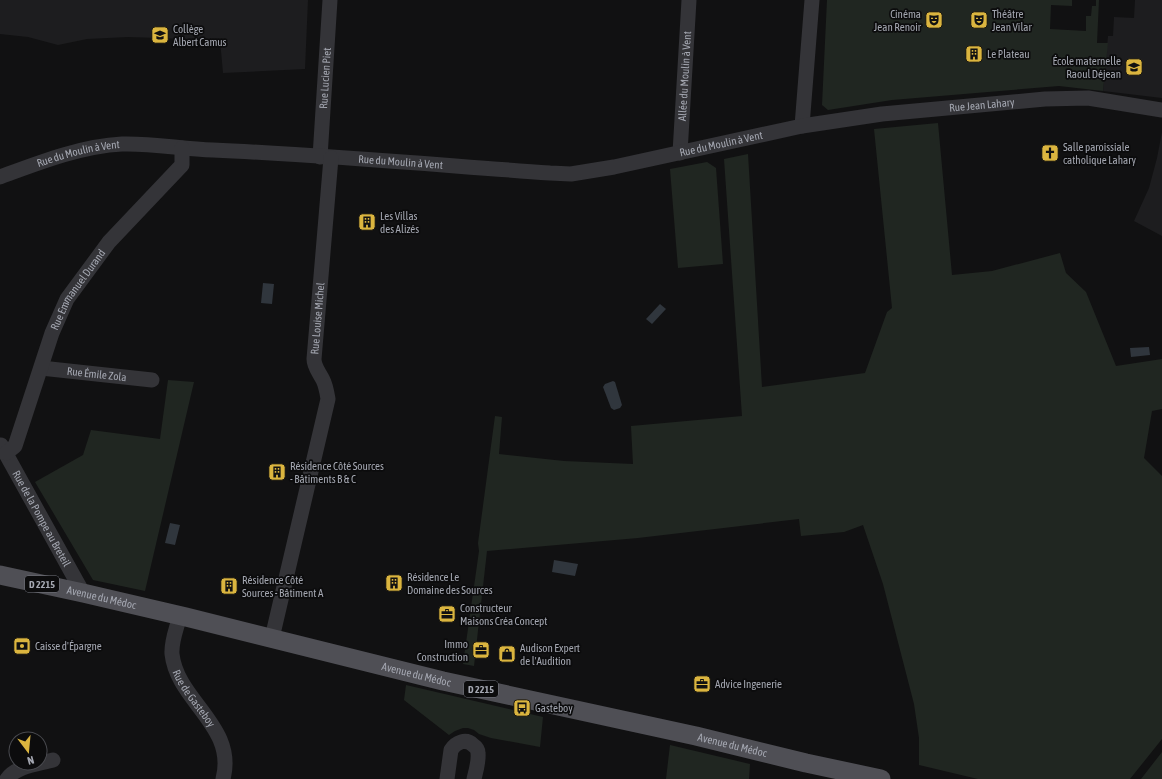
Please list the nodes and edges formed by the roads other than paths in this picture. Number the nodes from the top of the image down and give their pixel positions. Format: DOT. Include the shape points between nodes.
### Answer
graph roads {
  1 [pos="330,0"];
  2 [pos="690,0"];
  3 [pos="812,0"];
  4 [pos="1162,110"];
  5 [pos="802,126"];
  6 [pos="182,148"];
  7 [pos="680,153"];
  8 [pos="326,157"];
  9 [pos="0,177"];
  10 [pos="41,368"];
  11 [pos="152,380"];
  12 [pos="3,449"];
  13 [pos="0,575"];
  14 [pos="83,593"];
  15 [pos="180,615"];
  16 [pos="272,638"];
  17 [pos="53,760"];
  18 [pos="7,779"];
  19 [pos="222,779"];
  20 [pos="447,779"];
  21 [pos="474,779"];
  22 [pos="881,779"];
  1 -- 8 [label="street, Rue Lucien Piet"];
  2 -- 7 [label="street, Allée du Moulin à Vent"];
  3 -- 5 [label="street"];
  4 -- 5 [label="street, Rue Jean Lahary" via="1088,98 1061,99 882,114"];
  5 -- 7 [label="street, Rue du Moulin à Vent"];
  6 -- 8 [label="street, Rue du Moulin à Vent"];
  6 -- 9 [label="street, Rue du Moulin à Vent" via="122,144 93,148"];
  6 -- 10 [label="street, Rue Emmanuel Durand" via="182,165 109,242 67,299 52,333"];
  7 -- 8 [label="street, Rue du Moulin à Vent" via="571,174"];
  8 -- 16 [label="street, Rue Louise Michel" via="314,363 324,381 328,399"];
  10 -- 11 [label="street, Rue Émile Zola"];
  10 -- 12 [label="street, Rue Emmanuel Durand" via="15,446"];
  12 -- 14 [label="street, Rue de la Pompe au Breteil"];
  13 -- 14 [label="main road, Avenue du Médoc / D 2215"];
  14 -- 15 [label="main road, Avenue du Médoc / D 2215"];
  15 -- 16 [label="main road, Avenue du Médoc / D 2215"];
  15 -- 19 [label="street, Rue de Gasteboy" via="173,642 174,662 181,681 220,740 225,760"];
  16 -- 22 [label="main road, Avenue du Médoc / D 2215" via="443,681"];
  17 -- 18 [label="street" via="24,768 10,774"];
  20 -- 21 [label="street" via="451,750 457,744 466,741 477,749 478,753"];
}
